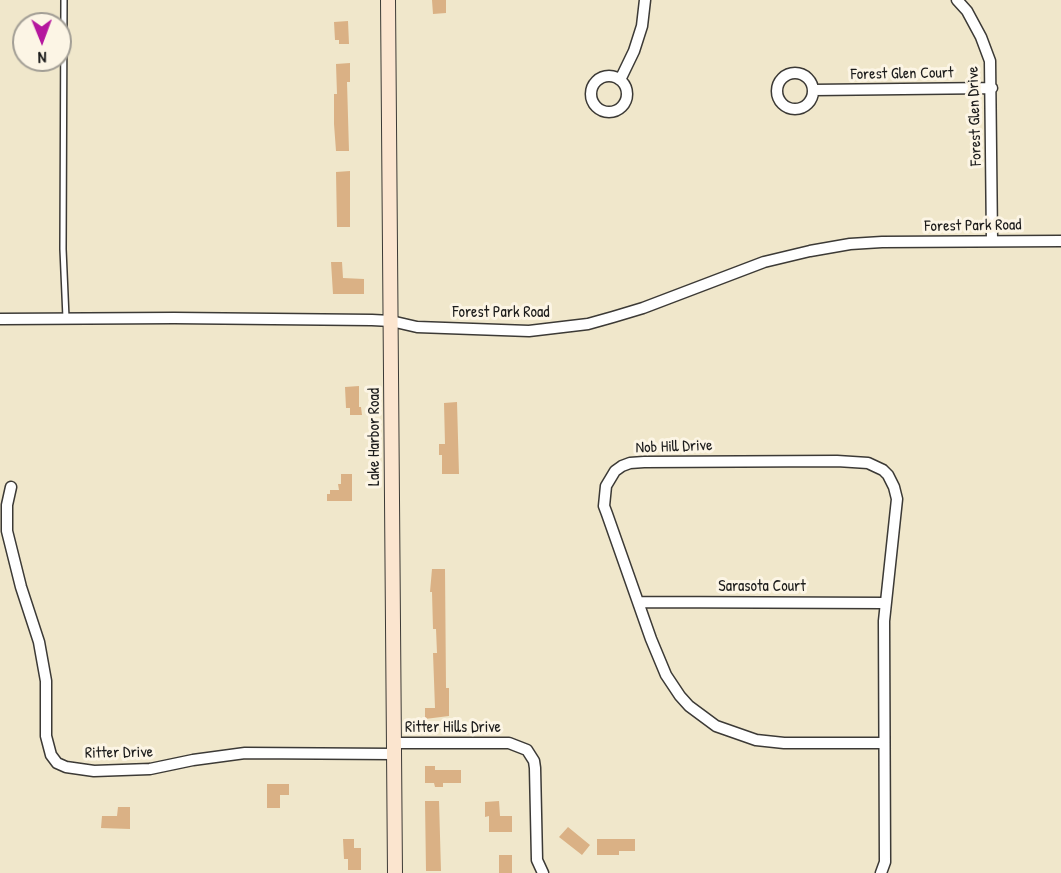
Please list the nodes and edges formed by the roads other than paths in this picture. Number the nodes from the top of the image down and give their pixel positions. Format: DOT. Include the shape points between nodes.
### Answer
graph roads {
  1 [pos="63,0"];
  2 [pos="388,0"];
  3 [pos="645,0"];
  4 [pos="957,0"];
  5 [pos="620,80"];
  6 [pos="992,88"];
  7 [pos="813,90"];
  8 [pos="992,241"];
  9 [pos="1061,241"];
  10 [pos="66,318"];
  11 [pos="0,319"];
  12 [pos="391,321"];
  13 [pos="10,487"];
  14 [pos="639,602"];
  15 [pos="885,603"];
  16 [pos="884,743"];
  17 [pos="394,748"];
  18 [pos="881,872"];
  19 [pos="395,873"];
  20 [pos="543,873"];
  1 -- 10 [label="lane"];
  2 -- 12 [label="street, Lake Harbor Road"];
  3 -- 5 [label="street" via="642,26"];
  4 -- 6 [label="street, Forest Glen Drive" via="981,37 990,61"];
  6 -- 7 [label="street, Forest Glen Court"];
  6 -- 8 [label="street, Forest Glen Drive"];
  8 -- 9 [label="street, Forest Park Road"];
  8 -- 12 [label="street, Forest Park Road" via="860,243 810,250 764,262 643,308 566,327 529,331 417,327"];
  10 -- 11 [label="street, Forest Park Road"];
  10 -- 12 [label="street, Forest Park Road"];
  12 -- 17 [label="street, Lake Harbor Road"];
  13 -- 17 [label="street, Ritter Drive" via="7,531 39,642 46,681 46,736 57,763 94,771 150,769 245,753"];
  14 -- 15 [label="street, Sarasota Court"];
  14 -- 15 [label="street, Nob Hill Drive" via="604,506 606,486 615,471 630,463 644,462 783,460 862,462 888,475 897,499"];
  14 -- 16 [label="street, Nob Hill Drive" via="666,675 689,706 717,726 771,742"];
  15 -- 16 [label="street, Nob Hill Drive"];
  16 -- 18 [label="street, Nob Hill Drive" via="885,862"];
  17 -- 19 [label="street, Lake Harbor Road"];
  17 -- 20 [label="street, Ritter Hills Drive" via="509,743 527,750 536,768 537,861"];
}
